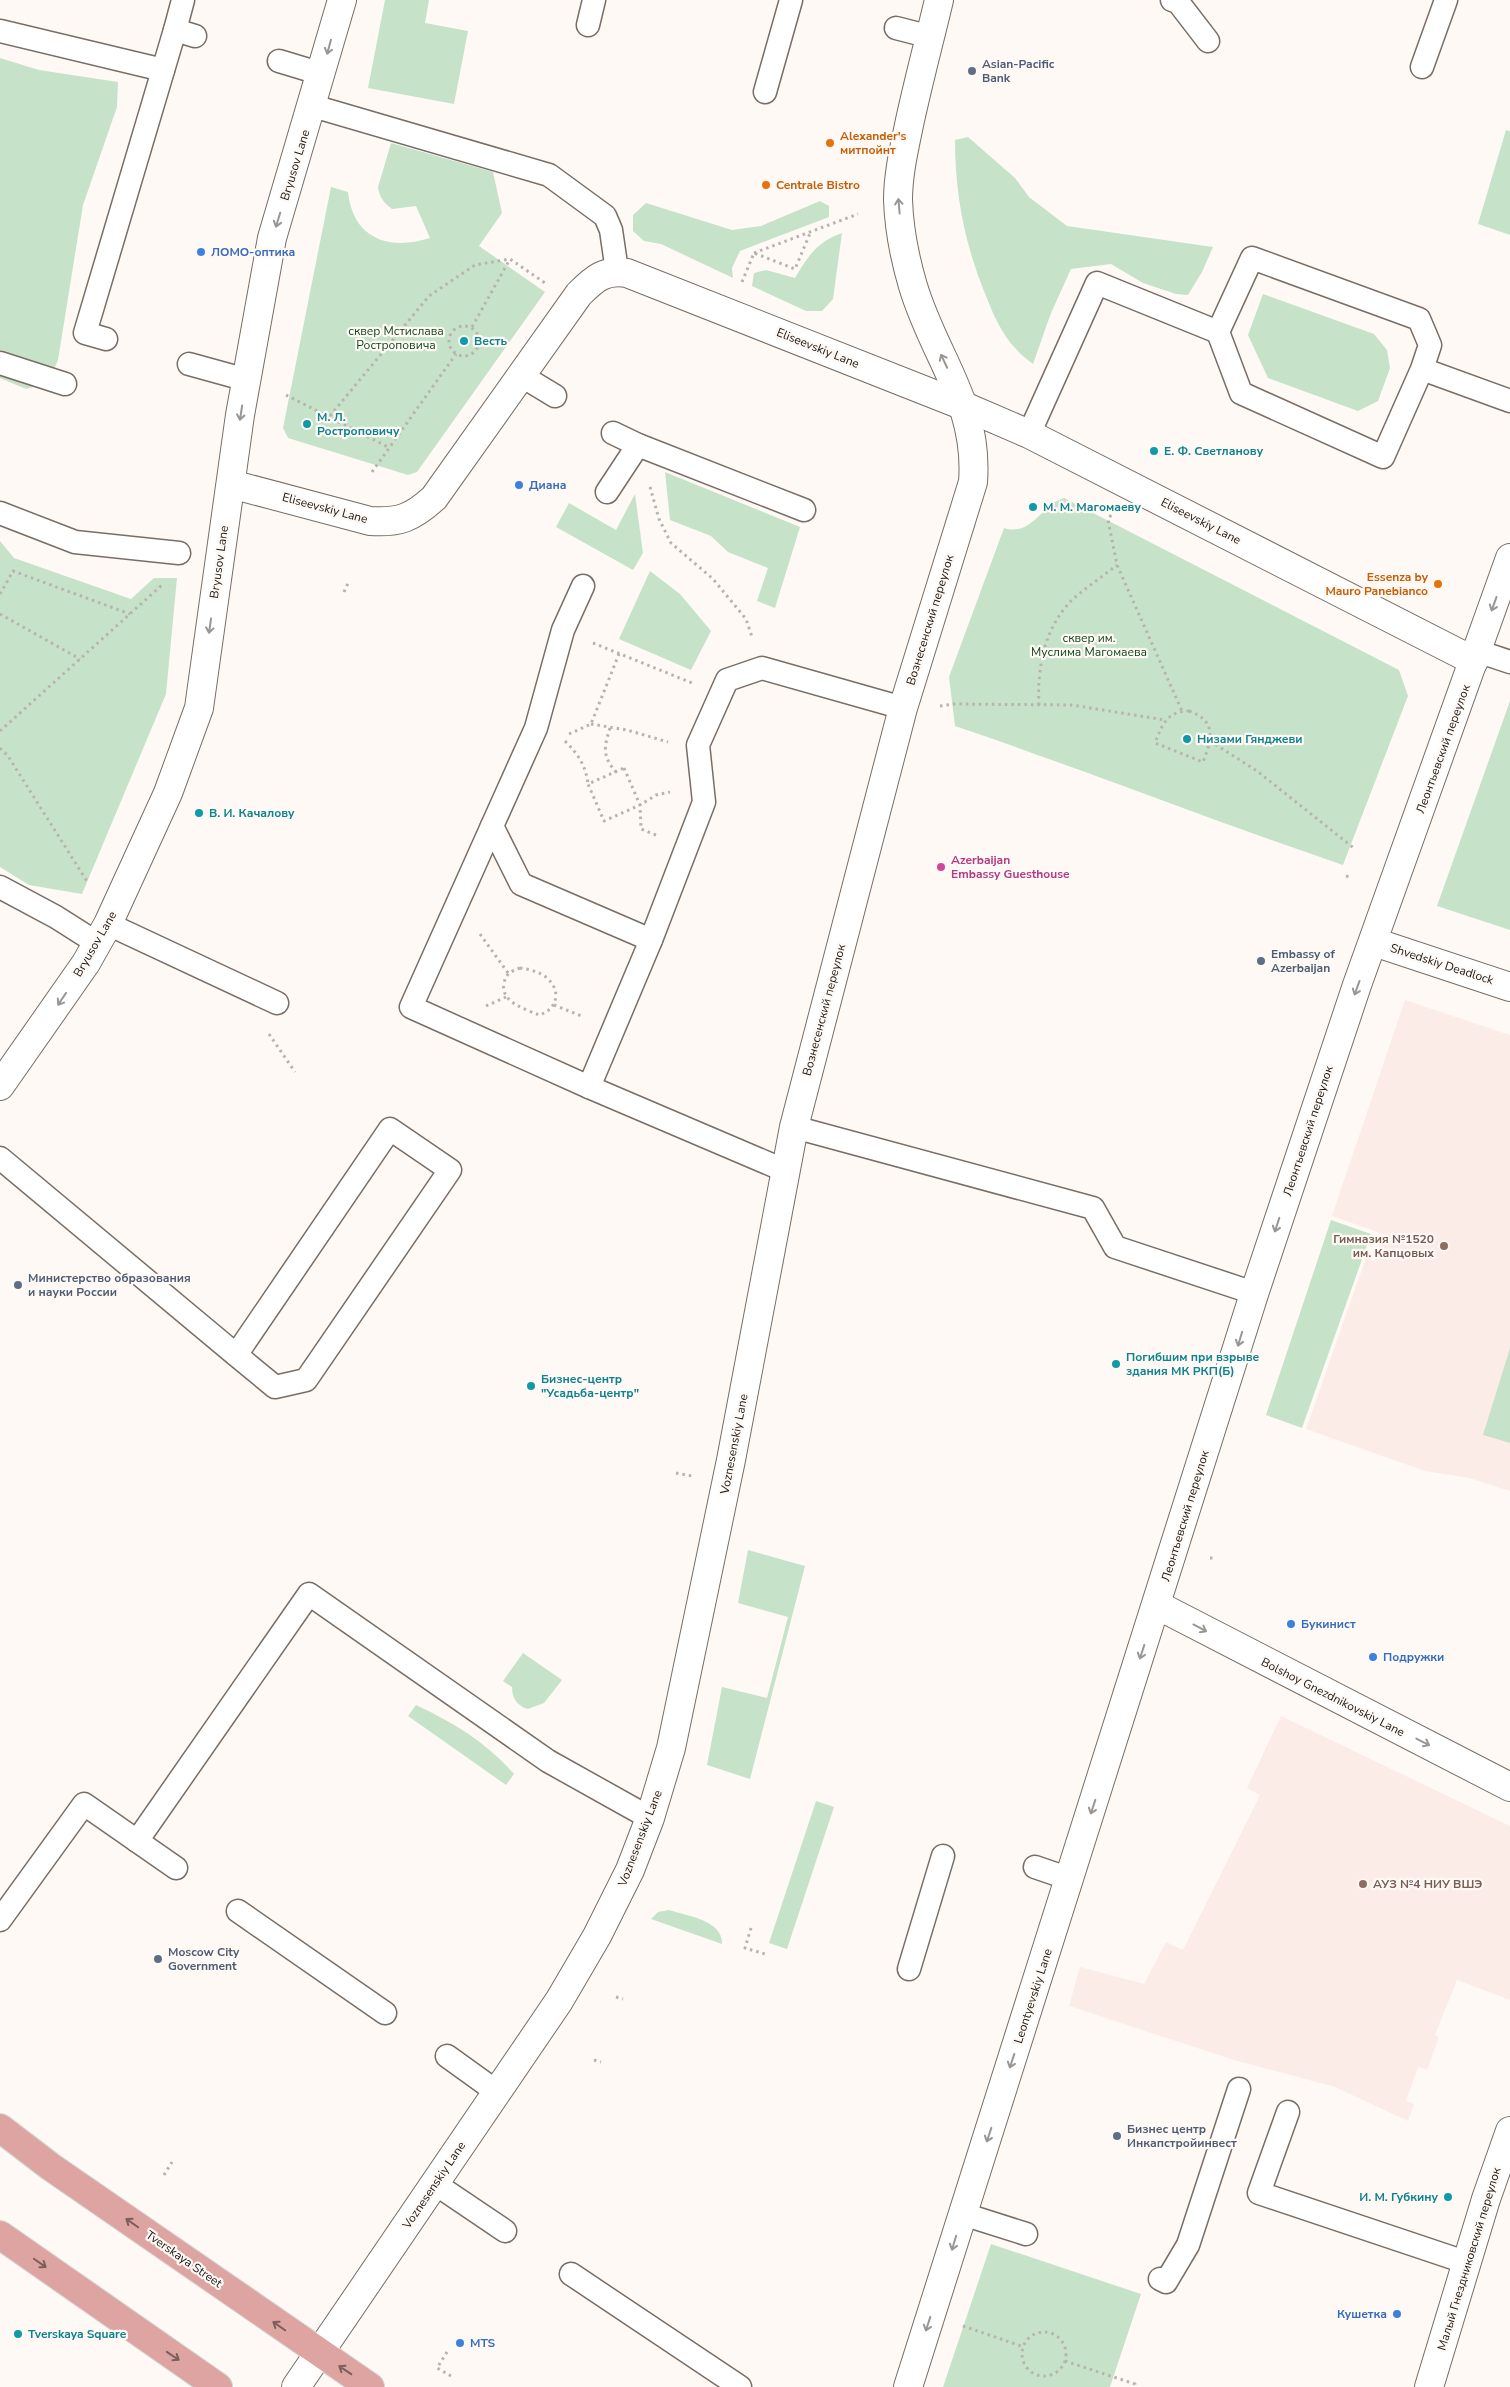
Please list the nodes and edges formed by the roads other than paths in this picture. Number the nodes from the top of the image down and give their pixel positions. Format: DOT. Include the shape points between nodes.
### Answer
graph roads {
  1 [pos="183,0"];
  2 [pos="342,0"];
  3 [pos="594,0"];
  4 [pos="939,0"];
  5 [pos="1172,0"];
  6 [pos="1446,0"];
  7 [pos="798,1"];
  8 [pos="588,25"];
  9 [pos="896,28"];
  10 [pos="0,31"];
  11 [pos="931,37"];
  12 [pos="1208,41"];
  13 [pos="279,61"];
  14 [pos="1422,68"];
  15 [pos="163,70"];
  16 [pos="322,74"];
  17 [pos="765,92"];
  18 [pos="313,106"];
  19 [pos="617,271"];
  20 [pos="1218,332"];
  21 [pos="106,339"];
  22 [pos="0,363"];
  23 [pos="189,364"];
  24 [pos="1422,369"];
  25 [pos="522,376"];
  26 [pos="247,380"];
  27 [pos="65,384"];
  28 [pos="555,396"];
  29 [pos="1510,401"];
  30 [pos="964,406"];
  31 [pos="613,433"];
  32 [pos="1030,434"];
  33 [pos="638,445"];
  34 [pos="231,484"];
  35 [pos="607,492"];
  36 [pos="804,510"];
  37 [pos="0,513"];
  38 [pos="179,553"];
  39 [pos="1510,558"];
  40 [pos="583,586"];
  41 [pos="1476,656"];
  42 [pos="1510,662"];
  43 [pos="903,708"];
  44 [pos="492,826"];
  45 [pos="0,887"];
  46 [pos="102,933"];
  47 [pos="650,940"];
  48 [pos="1374,942"];
  49 [pos="1510,987"];
  50 [pos="277,1003"];
  51 [pos="0,1086"];
  52 [pos="589,1087"];
  53 [pos="794,1127"];
  54 [pos="0,1158"];
  55 [pos="786,1171"];
  56 [pos="1254,1292"];
  57 [pos="236,1355"];
  58 [pos="1157,1605"];
  59 [pos="1510,1787"];
  60 [pos="650,1818"];
  61 [pos="137,1841"];
  62 [pos="943,1856"];
  63 [pos="1035,1867"];
  64 [pos="176,1868"];
  65 [pos="1070,1879"];
  66 [pos="238,1911"];
  67 [pos="0,1920"];
  68 [pos="909,1969"];
  69 [pos="385,2013"];
  70 [pos="447,2056"];
  71 [pos="1239,2090"];
  72 [pos="498,2092"];
  73 [pos="1288,2112"];
  74 [pos="0,2128"];
  75 [pos="1510,2131"];
  76 [pos="434,2183"];
  77 [pos="963,2214"];
  78 [pos="505,2231"];
  79 [pos="1026,2234"];
  80 [pos="0,2235"];
  81 [pos="1468,2263"];
  82 [pos="571,2274"];
  83 [pos="1160,2279"];
  84 [pos="319,2354"];
  85 [pos="218,2387"];
  86 [pos="296,2387"];
  87 [pos="370,2387"];
  88 [pos="740,2387"];
  89 [pos="908,2387"];
  90 [pos="1429,2387"];
  1 -- 15 [label="lane" via="185,33"];
  2 -- 16 [label="street, Bryusov Lane, one-way"];
  3 -- 8 [label="lane"];
  4 -- 11 [label="street, Вознесенский переулок"];
  5 -- 12 [label="lane" via="1178,2"];
  6 -- 14 [label="lane"];
  7 -- 17 [label="lane"];
  9 -- 11 [label="lane"];
  10 -- 15 [label="lane"];
  30 -- 11 [label="street, Вознесенский переулок, one-way" via="913,286 898,200 902,158"];
  13 -- 16 [label="lane"];
  15 -- 21 [label="lane" via="85,333"];
  16 -- 18 [label="street, Bryusov Lane"];
  18 -- 19 [label="lane" via="549,175 605,216 611,230"];
  18 -- 26 [label="street, Bryusov Lane, one-way" via="272,238"];
  19 -- 25 [label="street, Eliseevskiy Lane" via="600,275 579,294"];
  19 -- 30 [label="street, Eliseevskiy Lane"];
  20 -- 24 [label="lane" via="1252,258 1419,319 1430,345"];
  20 -- 24 [label="lane" via="1241,393 1383,457"];
  20 -- 32 [label="lane" via="1097,283"];
  22 -- 27 [label="lane"];
  23 -- 26 [label="lane"];
  24 -- 29 [label="lane"];
  25 -- 28 [label="lane"];
  25 -- 34 [label="street, Eliseevskiy Lane" via="434,498 405,519 370,521"];
  26 -- 34 [label="street, Bryusov Lane, one-way"];
  30 -- 32 [label="street, Eliseevskiy Lane"];
  30 -- 43 [label="street, Вознесенский переулок" via="973,438 973,482"];
  31 -- 33 [label="lane"];
  32 -- 41 [label="street, Eliseevskiy Lane"];
  33 -- 35 [label="lane"];
  33 -- 36 [label="lane"];
  34 -- 46 [label="street, Bryusov Lane, one-way" via="199,708 168,794"];
  37 -- 38 [label="lane" via="75,542"];
  39 -- 41 [label="street, one-way"];
  40 -- 44 [label="lane" via="563,630 536,728"];
  41 -- 42 [label="lane"];
  41 -- 48 [label="street, Леонтьевский переулок"];
  43 -- 47 [label="lane" via="762,668 727,680 698,745 704,802"];
  43 -- 53 [label="street, Вознесенский переулок"];
  44 -- 47 [label="lane" via="521,884"];
  44 -- 52 [label="lane" via="411,1007"];
  45 -- 46 [label="lane" via="56,917"];
  46 -- 50 [label="lane"];
  46 -- 51 [label="street, Bryusov Lane, one-way" via="49,1018"];
  47 -- 52 [label="lane"];
  48 -- 49 [label="street, Shvedskiy Deadlock"];
  48 -- 56 [label="street, Леонтьевский переулок, one-way"];
  52 -- 55 [label="lane"];
  53 -- 55 [label="street, Вознесенский переулок"];
  53 -- 56 [label="lane" via="1093,1208 1115,1247"];
  54 -- 57 [label="lane"];
  55 -- 60 [label="street, Вознесенский переулок" via="675,1730"];
  56 -- 58 [label="street, Леонтьевский переулок, one-way"];
  57 -- 57 [label="lane" via="275,1388 306,1380 450,1170 390,1130"];
  58 -- 59 [label="street, Bolshoy Gnezdnikovskiy Lane, one-way"];
  58 -- 65 [label="street, Leontyevskiy Lane, one-way"];
  60 -- 61 [label="lane" via="548,1761 309,1594"];
  60 -- 72 [label="street, Voznesenskiy Lane" via="630,1870 598,1936"];
  61 -- 64 [label="lane"];
  61 -- 67 [label="lane" via="84,1804"];
  62 -- 68 [label="lane"];
  63 -- 65 [label="lane"];
  65 -- 77 [label="street, Leontyevskiy Lane, one-way"];
  66 -- 69 [label="lane"];
  70 -- 72 [label="lane"];
  71 -- 83 [label="lane" via="1188,2245 1166,2282"];
  72 -- 76 [label="street, Voznesenskiy Lane"];
  73 -- 81 [label="lane" via="1259,2193"];
  84 -- 74 [label="main road, Tverskaya Street, one-way"];
  75 -- 81 [label="street, Малый Гнездниковский переулок"];
  76 -- 78 [label="lane"];
  76 -- 84 [label="street, Voznesenskiy Lane"];
  77 -- 79 [label="lane"];
  77 -- 89 [label="street, Leontyevskiy Lane, one-way"];
  80 -- 85 [label="main road, one-way"];
  81 -- 90 [label="street, Малый Гнездниковский переулок"];
  82 -- 88 [label="lane"];
  84 -- 86 [label="street, Voznesenskiy Lane"];
  87 -- 84 [label="main road, Tverskaya Street, one-way"];
}
